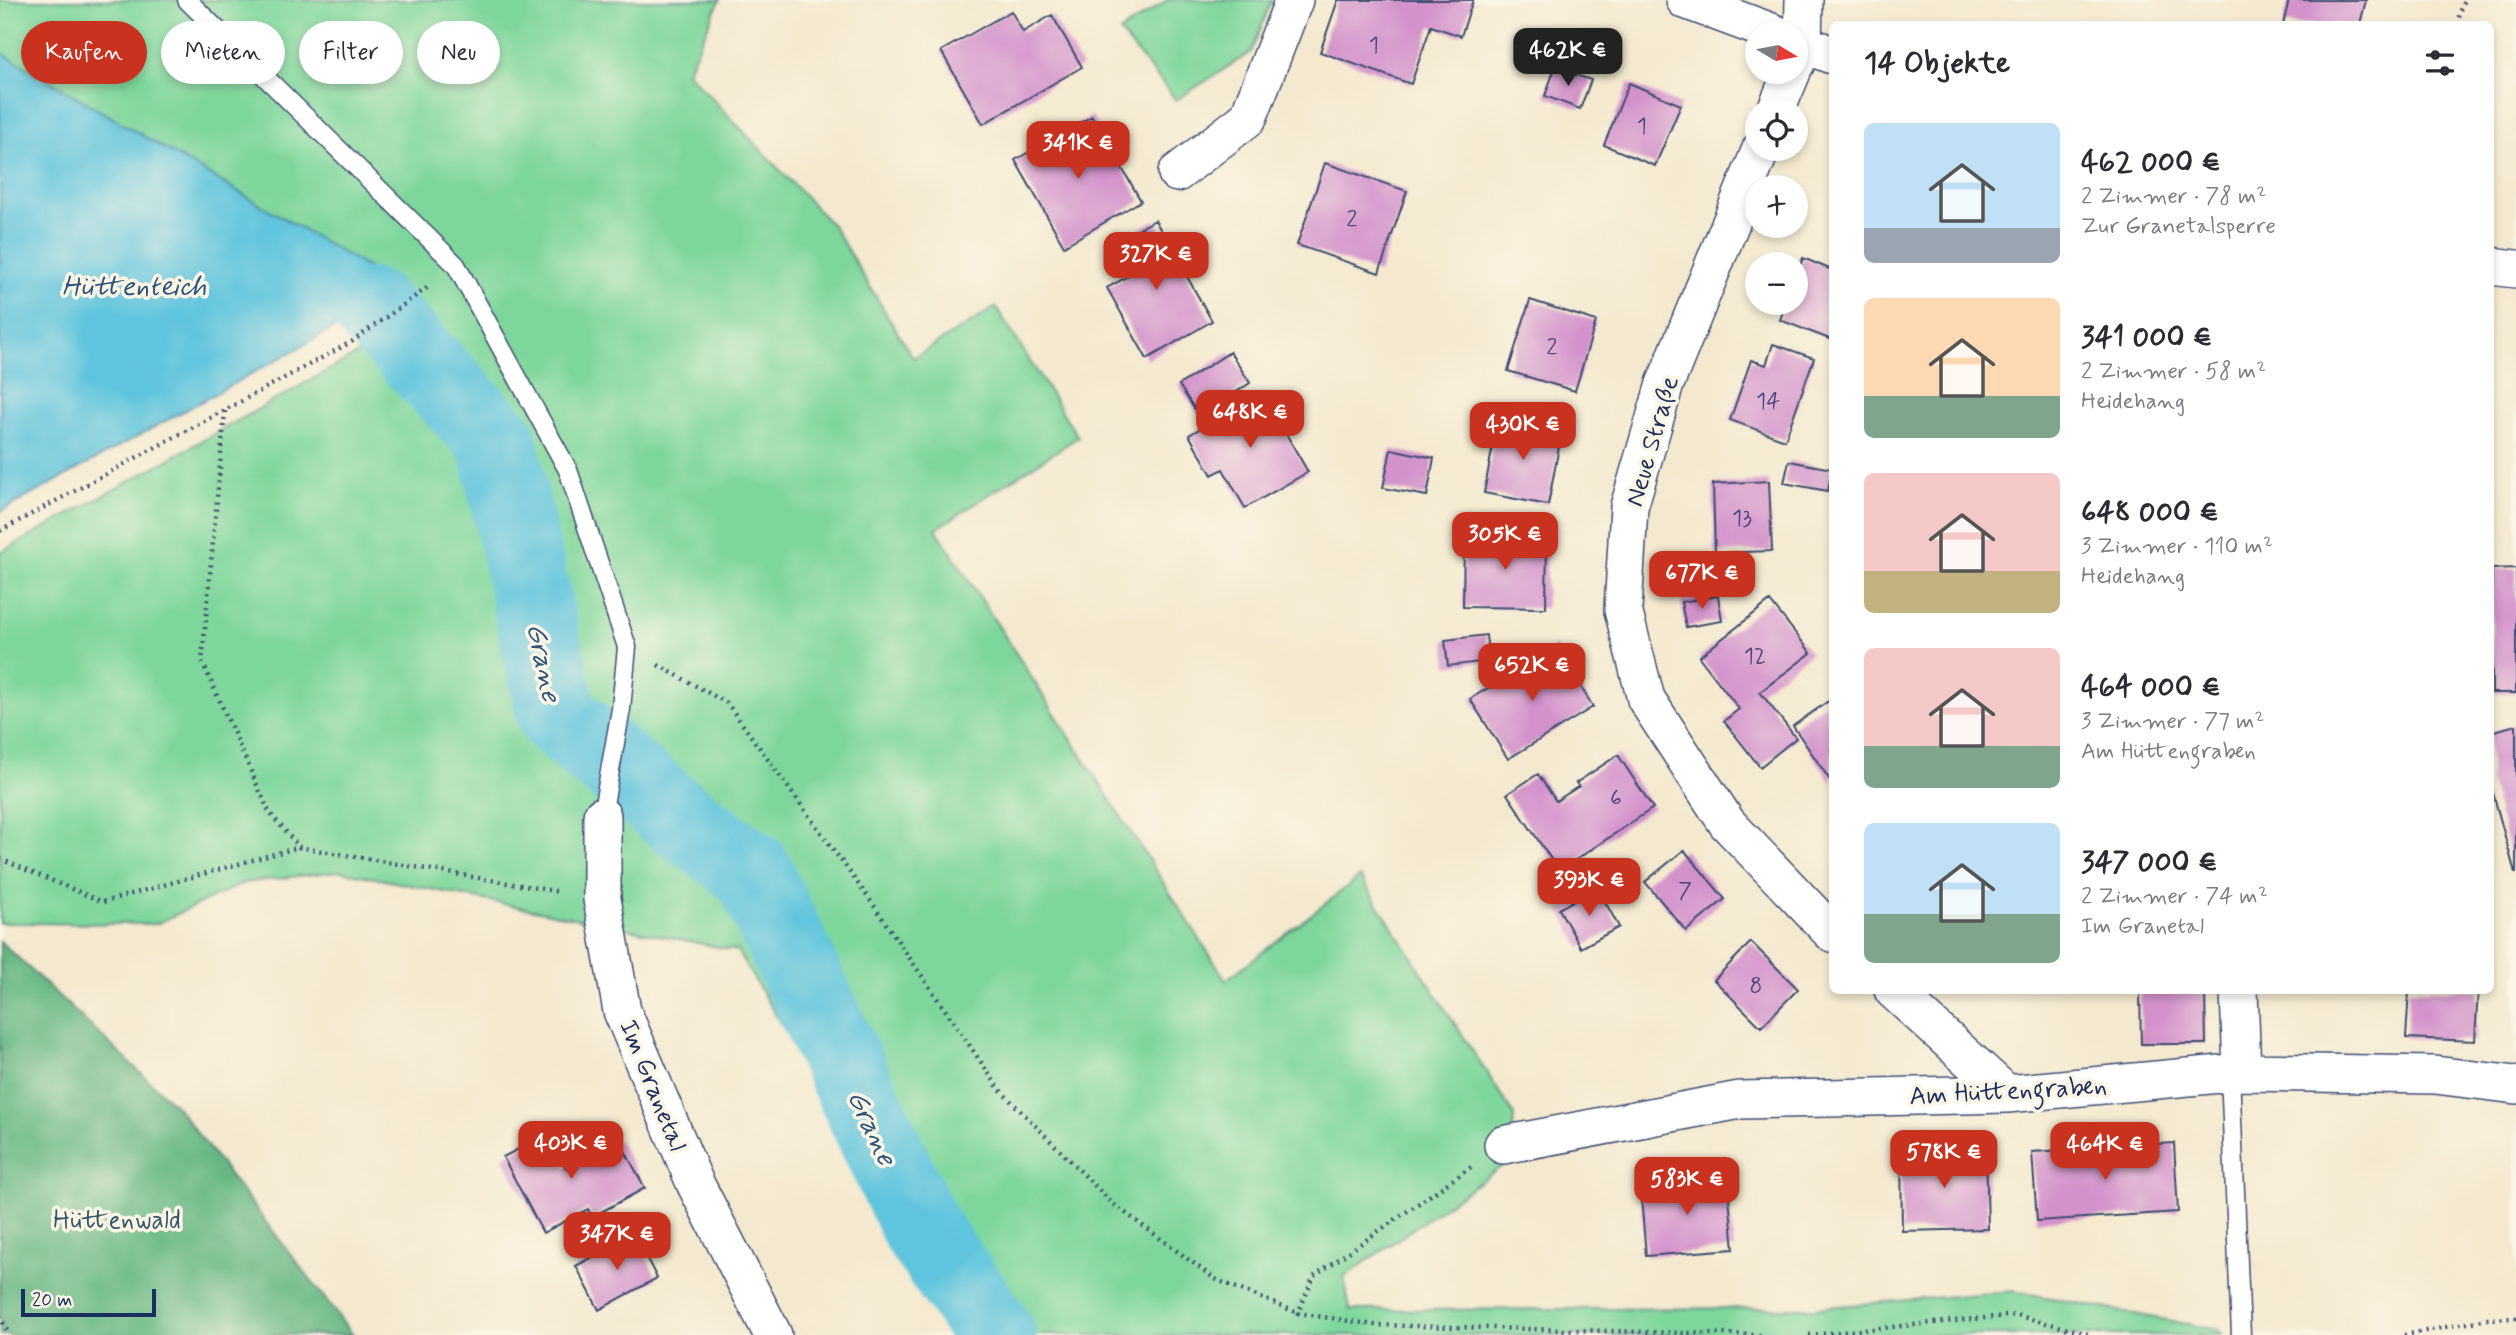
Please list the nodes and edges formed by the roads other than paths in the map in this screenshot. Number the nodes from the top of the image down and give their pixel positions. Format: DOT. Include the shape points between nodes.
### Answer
graph roads {
  1 [pos="187,0"];
  2 [pos="1294,0"];
  3 [pos="1685,0"];
  4 [pos="1804,0"];
  5 [pos="1802,21"];
  6 [pos="1745,27"];
  7 [pos="1755,161"];
  8 [pos="1177,173"];
  9 [pos="2494,266"];
  10 [pos="2516,269"];
  11 [pos="602,816"];
  12 [pos="1829,930"];
  13 [pos="1897,994"];
  14 [pos="2239,994"];
  15 [pos="2236,1073"];
  16 [pos="2516,1085"];
  17 [pos="2007,1094"];
  18 [pos="1503,1145"];
  19 [pos="773,1335"];
  20 [pos="2241,1335"];
  1 -- 11 [label="lane" via="456,265 568,470 627,647"];
  2 -- 8 [label="street" via="1248,118"];
  3 -- 6 [label="street"];
  4 -- 5 [label="street"];
  7 -- 12 [label="street, Neue Straße" via="1665,384 1629,507 1623,610 1653,711 1727,823"];
  9 -- 10 [label="street"];
  11 -- 19 [label="street, Im Granetal" via="602,899 622,1011 695,1183"];
  13 -- 17 [label="street"];
  14 -- 15 [label="street"];
  15 -- 16 [label="street, Am Hüttengraben" via="2435,1075"];
  15 -- 17 [label="street, Am Hüttengraben"];
  15 -- 20 [label="lane"];
  17 -- 18 [label="street, Am Hüttengraben" via="1740,1100"];
}
